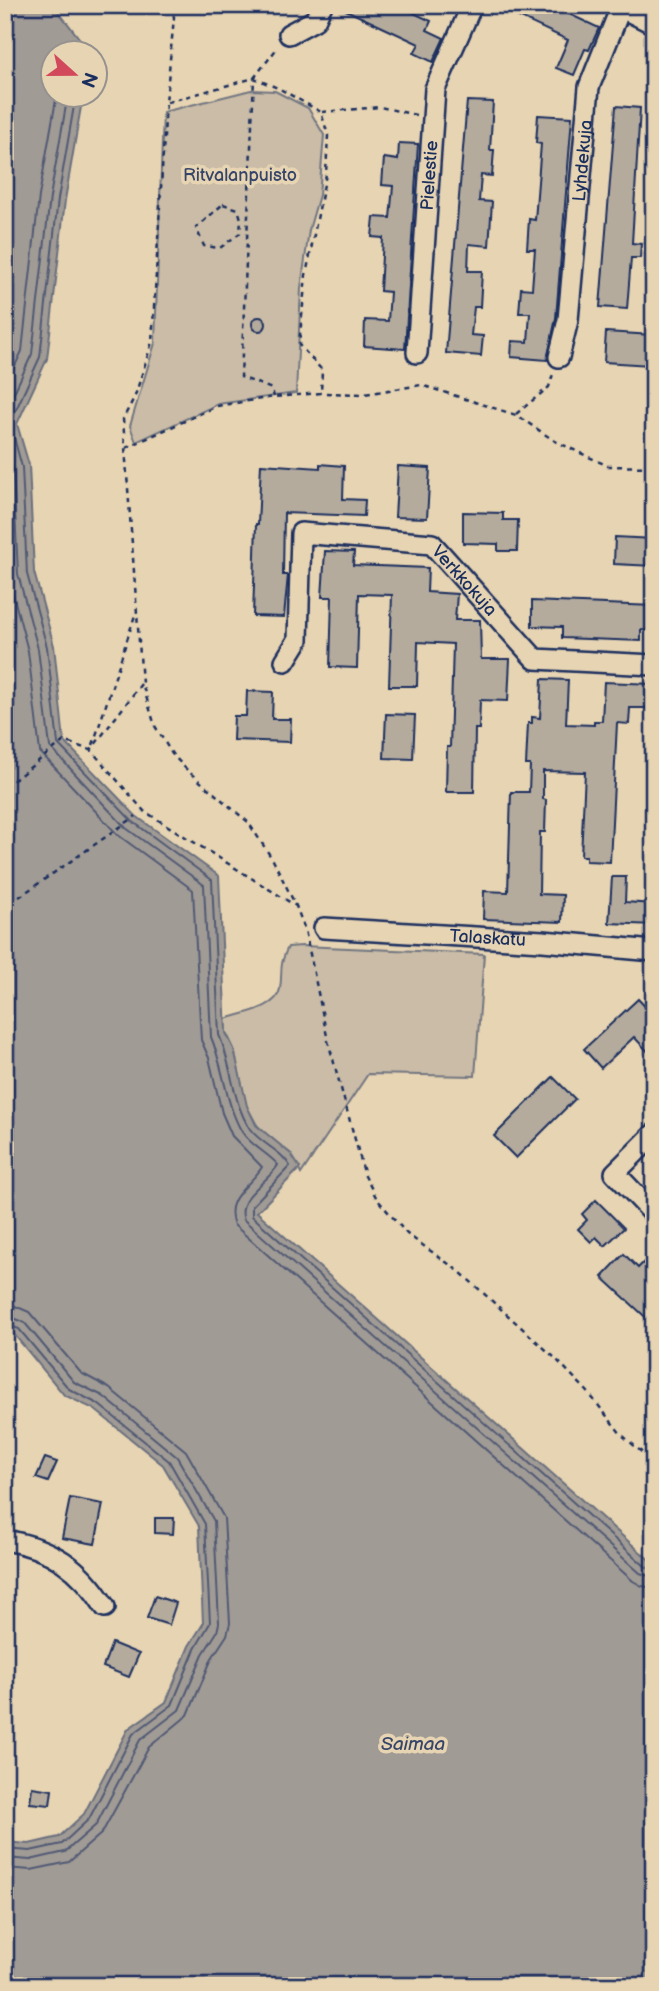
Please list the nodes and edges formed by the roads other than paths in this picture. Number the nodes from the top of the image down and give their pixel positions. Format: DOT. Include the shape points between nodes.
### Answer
graph roads {
  1 [pos="322,5"];
  2 [pos="472,5"];
  3 [pos="618,6"];
  4 [pos="654,24"];
  5 [pos="289,34"];
  6 [pos="417,353"];
  7 [pos="559,357"];
  8 [pos="285,661"];
  9 [pos="654,665"];
  10 [pos="324,928"];
  11 [pos="654,951"];
  12 [pos="654,1134"];
  13 [pos="654,1214"];
  14 [pos="5,1540"];
  15 [pos="105,1607"];
  1 -- 5 [label="street" via="315,20"];
  2 -- 6 [label="street, Pielestie" via="435,89"];
  3 -- 4 [label="street"];
  3 -- 7 [label="street, Lyhdekuja" via="589,87 568,320"];
  8 -- 9 [label="street, Verkkokuja" via="298,640 301,533 432,544 535,659"];
  10 -- 11 [label="street, Talaskatu"];
  12 -- 13 [label="street" via="615,1173"];
  14 -- 15 [label="street" via="54,1555 94,1589"];
}
